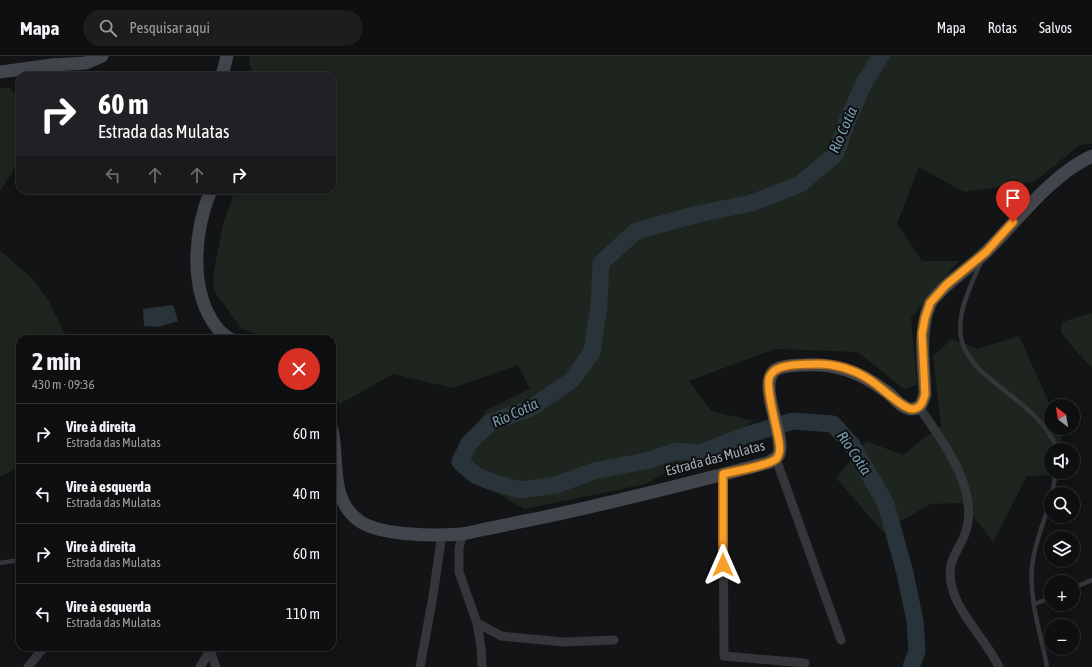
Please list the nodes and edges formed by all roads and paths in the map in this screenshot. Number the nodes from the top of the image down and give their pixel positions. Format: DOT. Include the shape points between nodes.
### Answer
graph roads {
  1 [pos="102,56"];
  2 [pos="227,56"];
  3 [pos="85,59"];
  4 [pos="0,72"];
  5 [pos="223,72"];
  6 [pos="1092,156"];
  7 [pos="210,194"];
  8 [pos="986,252"];
  9 [pos="226,335"];
  10 [pos="919,407"];
  11 [pos="1055,443"];
  12 [pos="776,459"];
  13 [pos="723,474"];
  14 [pos="336,477"];
  15 [pos="1044,517"];
  16 [pos="442,534"];
  17 [pos="462,534"];
  18 [pos="16,561"];
  19 [pos="0,563"];
  20 [pos="1092,580"];
  21 [pos="1080,585"];
  22 [pos="1044,600"];
  23 [pos="1034,604"];
  24 [pos="477,623"];
  25 [pos="614,640"];
  26 [pos="841,640"];
  27 [pos="41,651"];
  28 [pos="209,651"];
  29 [pos="211,651"];
  30 [pos="805,663"];
  31 [pos="28,667"];
  32 [pos="200,667"];
  33 [pos="216,667"];
  34 [pos="420,667"];
  35 [pos="482,667"];
  36 [pos="999,667"];
  37 [pos="1047,667"];
  1 -- 3 [label="street"];
  2 -- 5 [label="street"];
  3 -- 4 [label="street"];
  6 -- 8 [label="street" via="1080,162 1054,183"];
  7 -- 9 [label="street" via="198,238 199,282 202,299 210,315"];
  8 -- 10 [label="street" via="946,285 930,303 922,334 925,394"];
  8 -- 11 [label="lane" via="963,306 960,335 963,348 977,367 1038,419"];
  10 -- 12 [label="street, Estrada das Mulatas" via="912,409 903,406 870,380 847,369 817,364 779,368 769,378 780,445"];
  10 -- 36 [label="street" via="956,466 968,502 966,532 952,559 951,585 967,617 988,646"];
  12 -- 13 [label="street, Estrada das Mulatas"];
  12 -- 26 [label="street"];
  13 -- 17 [label="street, Estrada das Mulatas" via="566,513"];
  13 -- 30 [label="street" via="724,656"];
  14 -- 16 [label="street, Estrada das Mulatas" via="339,490 351,513 359,521 398,534"];
  15 -- 23 [label="lane" via="1032,568"];
  16 -- 17 [label="street, Estrada das Mulatas"];
  16 -- 34 [label="street"];
  17 -- 24 [label="street" via="459,572"];
  18 -- 19 [label="lane"];
  20 -- 21 [label="lane"];
  22 -- 23 [label="lane"];
  23 -- 37 [label="lane"];
  24 -- 25 [label="street" via="501,636 564,642"];
  24 -- 35 [label="street" via="482,647"];
  27 -- 31 [label="street"];
  28 -- 32 [label="street"];
  29 -- 33 [label="street"];
}
